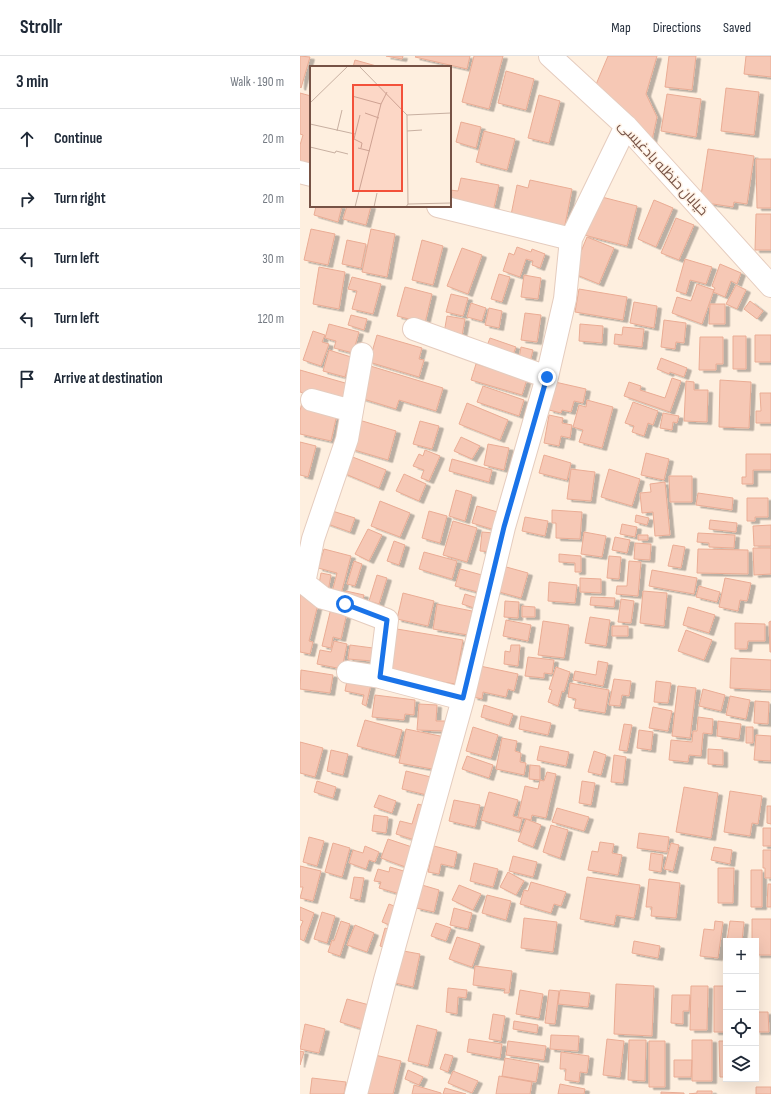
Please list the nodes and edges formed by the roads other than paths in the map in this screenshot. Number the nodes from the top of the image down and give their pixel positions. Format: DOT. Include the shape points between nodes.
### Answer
graph roads {
  1 [pos="550,56"];
  2 [pos="626,126"];
  3 [pos="300,172"];
  4 [pos="310,175"];
  5 [pos="442,207"];
  6 [pos="572,239"];
  7 [pos="771,286"];
  8 [pos="414,329"];
  9 [pos="362,354"];
  10 [pos="547,377"];
  11 [pos="312,400"];
  12 [pos="352,411"];
  13 [pos="307,537"];
  14 [pos="348,672"];
  15 [pos="380,677"];
  16 [pos="463,698"];
  17 [pos="356,1094"];
  1 -- 2 [label="street, خیابان حنظله بادغیسی"];
  2 -- 6 [label="street"];
  2 -- 7 [label="street, خیابان حنظله بادغیسی"];
  3 -- 4 [label="street"];
  5 -- 6 [label="street"];
  6 -- 10 [label="street" via="565,299"];
  8 -- 10 [label="street"];
  9 -- 12 [label="street"];
  10 -- 16 [label="street" via="504,527"];
  11 -- 12 [label="street"];
  12 -- 13 [label="street" via="347,439"];
  13 -- 15 [label="street" via="304,583 323,598 387,620"];
  14 -- 15 [label="street"];
  15 -- 16 [label="street"];
  16 -- 17 [label="street"];
}
